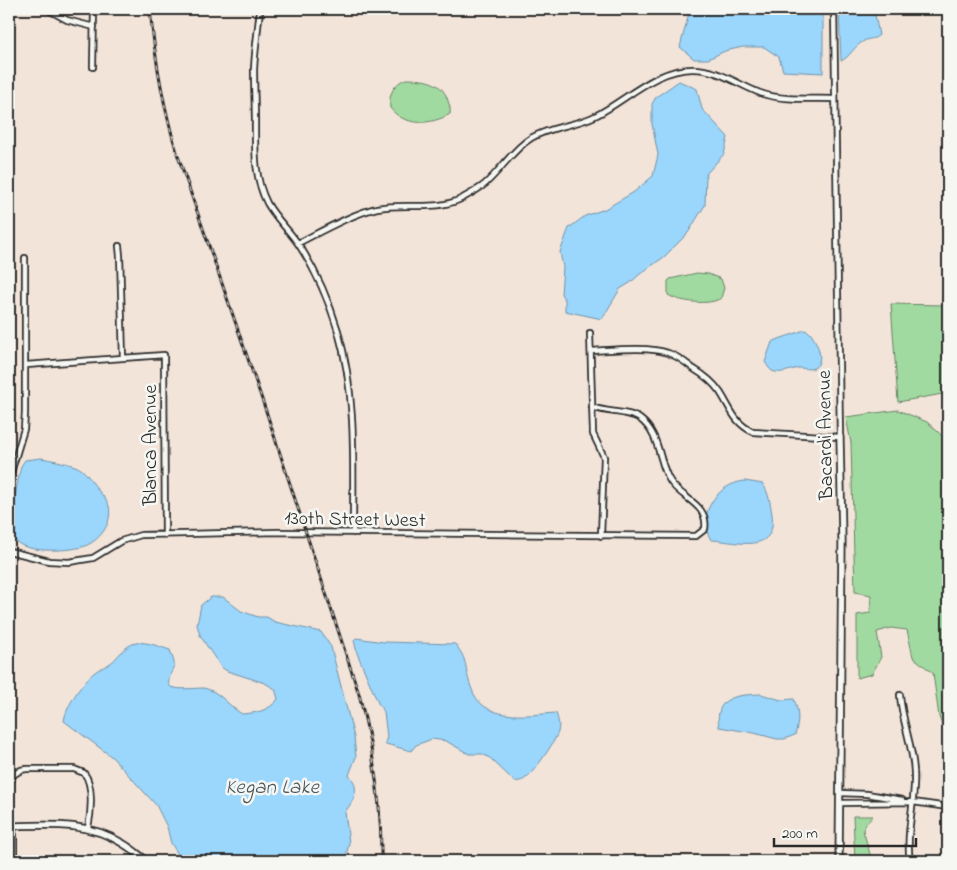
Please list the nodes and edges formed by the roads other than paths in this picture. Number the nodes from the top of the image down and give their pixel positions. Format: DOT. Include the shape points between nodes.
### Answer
graph roads {
  1 [pos="47,9"];
  2 [pos="94,9"];
  3 [pos="260,9"];
  4 [pos="834,9"];
  5 [pos="94,27"];
  6 [pos="93,67"];
  7 [pos="835,99"];
  8 [pos="298,243"];
  9 [pos="119,246"];
  10 [pos="26,258"];
  11 [pos="590,332"];
  12 [pos="591,351"];
  13 [pos="123,358"];
  14 [pos="26,365"];
  15 [pos="592,407"];
  16 [pos="840,437"];
  17 [pos="9,479"];
  18 [pos="353,533"];
  19 [pos="165,535"];
  20 [pos="601,536"];
  21 [pos="9,551"];
  22 [pos="900,696"];
  23 [pos="840,793"];
  24 [pos="913,802"];
  25 [pos="840,803"];
  26 [pos="948,807"];
  27 [pos="9,828"];
  28 [pos="88,828"];
  29 [pos="14,861"];
  30 [pos="148,861"];
  31 [pos="839,861"];
  32 [pos="910,861"];
  1 -- 5 [label="street" via="67,20"];
  2 -- 5 [label="street"];
  3 -- 8 [label="street" via="254,68 255,160 267,202"];
  4 -- 7 [label="street, Bacardi Avenue"];
  5 -- 6 [label="street"];
  7 -- 8 [label="street" via="776,98 712,71 673,71 595,116 531,138 512,153 485,184 462,198 435,206 376,208"];
  7 -- 16 [label="street, Bacardi Avenue"];
  8 -- 18 [label="street" via="327,298 346,363 354,423"];
  9 -- 13 [label="street"];
  10 -- 14 [label="street"];
  11 -- 12 [label="street"];
  12 -- 15 [label="street"];
  12 -- 16 [label="street" via="654,350 677,356 710,380 736,421 753,432"];
  13 -- 14 [label="street"];
  13 -- 19 [label="street, Blanca Avenue" via="164,355"];
  14 -- 17 [label="street" via="24,428"];
  15 -- 20 [label="street" via="593,434 604,457"];
  15 -- 20 [label="street, 130th Street West" via="627,413 640,419 659,448 670,482 706,517 705,529 696,536"];
  16 -- 23 [label="street, Bacardi Avenue"];
  18 -- 19 [label="street, 130th Street West"];
  18 -- 20 [label="street, 130th Street West"];
  19 -- 21 [label="street, 130th Street West" via="129,538 93,558 69,562 49,561"];
  22 -- 24 [label="street" via="914,763"];
  23 -- 24 [label="street"];
  23 -- 25 [label="street, Bacardi Avenue"];
  24 -- 25 [label="street"];
  24 -- 26 [label="street"];
  24 -- 32 [label="street" via="908,835"];
  25 -- 31 [label="street, Bacardi Avenue"];
  27 -- 28 [label="street" via="59,825"];
  27 -- 28 [label="street" via="11,779 26,769 74,769 84,773 89,783 91,814"];
  27 -- 29 [label="street" via="14,836"];
  28 -- 30 [label="street" via="122,842"];
}
